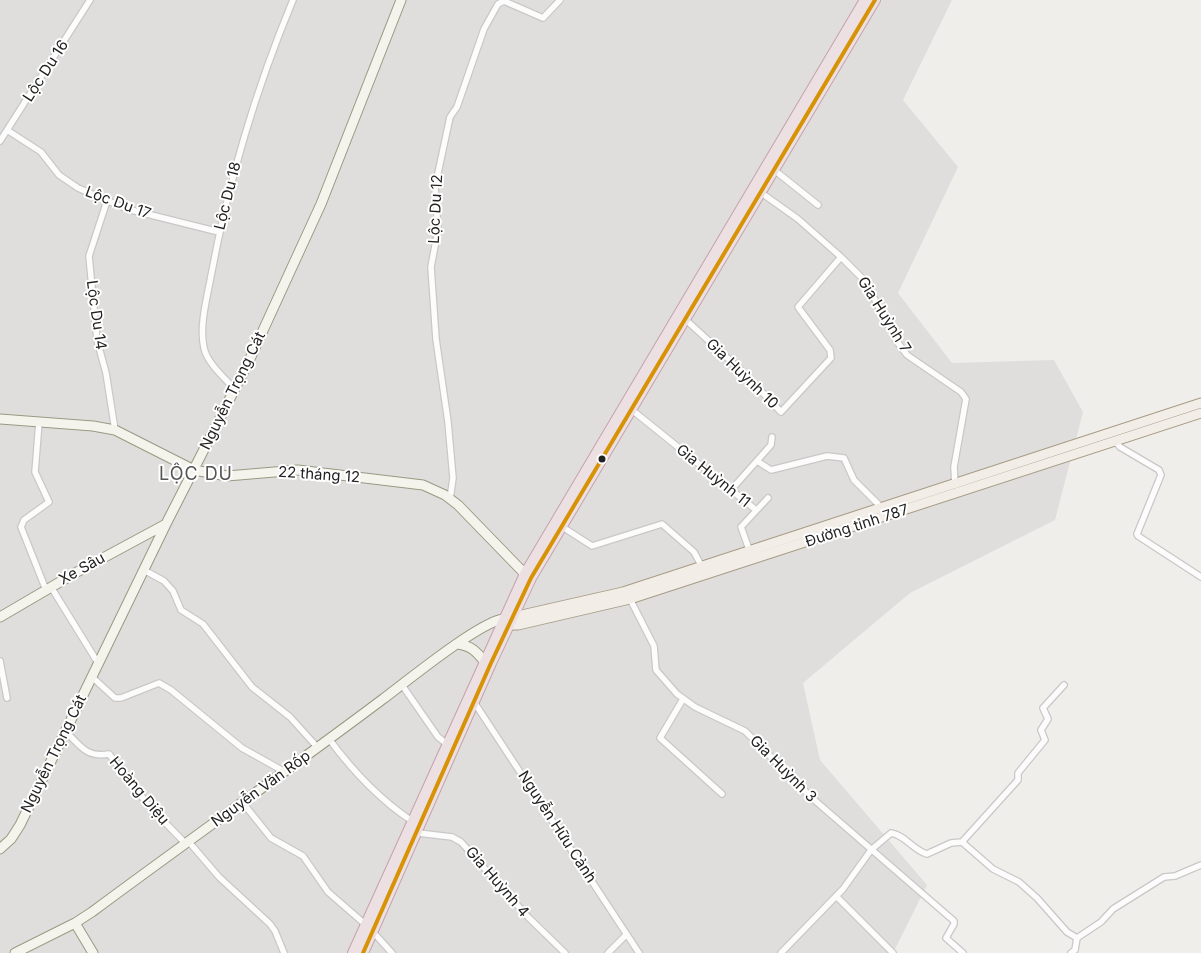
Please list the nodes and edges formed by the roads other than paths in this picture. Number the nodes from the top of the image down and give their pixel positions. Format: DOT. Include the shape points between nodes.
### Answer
graph roads {
  1 [pos="90,0"];
  2 [pos="293,0"];
  3 [pos="401,0"];
  4 [pos="560,0"];
  5 [pos="865,0"];
  6 [pos="875,0"];
  7 [pos="7,130"];
  8 [pos="0,141"];
  9 [pos="773,169"];
  10 [pos="756,189"];
  11 [pos="107,201"];
  12 [pos="818,205"];
  13 [pos="219,232"];
  14 [pos="842,257"];
  15 [pos="686,320"];
  16 [pos="235,390"];
  17 [pos="1201,403"];
  18 [pos="632,410"];
  19 [pos="1201,412"];
  20 [pos="0,419"];
  21 [pos="39,422"];
  22 [pos="115,430"];
  23 [pos="772,437"];
  24 [pos="1115,441"];
  25 [pos="757,461"];
  26 [pos="194,470"];
  27 [pos="955,485"];
  28 [pos="730,490"];
  29 [pos="768,498"];
  30 [pos="450,499"];
  31 [pos="882,509"];
  32 [pos="756,510"];
  33 [pos="166,524"];
  34 [pos="562,526"];
  35 [pos="750,552"];
  36 [pos="702,567"];
  37 [pos="144,570"];
  38 [pos="528,576"];
  39 [pos="1201,577"];
  40 [pos="49,588"];
  41 [pos="630,599"];
  42 [pos="0,618"];
  43 [pos="508,620"];
  44 [pos="458,644"];
  45 [pos="0,661"];
  46 [pos="484,661"];
  47 [pos="98,662"];
  48 [pos="92,677"];
  49 [pos="402,685"];
  50 [pos="1064,685"];
  51 [pos="7,698"];
  52 [pos="683,699"];
  53 [pos="474,702"];
  54 [pos="65,732"];
  55 [pos="330,739"];
  56 [pos="447,744"];
  57 [pos="318,748"];
  58 [pos="285,772"];
  59 [pos="722,794"];
  60 [pos="243,803"];
  61 [pos="412,821"];
  62 [pos="418,833"];
  63 [pos="962,842"];
  64 [pos="188,843"];
  65 [pos="0,849"];
  66 [pos="871,850"];
  67 [pos="1201,866"];
  68 [pos="836,896"];
  69 [pos="75,923"];
  70 [pos="370,929"];
  71 [pos="626,935"];
  72 [pos="1077,938"];
  73 [pos="15,953"];
  74 [pos="93,953"];
  75 [pos="284,953"];
  76 [pos="354,953"];
  77 [pos="364,953"];
  78 [pos="392,953"];
  79 [pos="565,953"];
  80 [pos="608,953"];
  81 [pos="639,953"];
  82 [pos="780,953"];
  83 [pos="893,953"];
  84 [pos="963,953"];
  85 [pos="1070,953"];
  1 -- 7 [label="street, Lộc Du 16"];
  2 -- 13 [label="street, Lộc Du 18" via="250,111"];
  3 -- 16 [label="street, Nguyễn Trọng Cát" via="321,204"];
  4 -- 30 [label="street, Lộc Du 12" via="544,18 504,1 498,4 484,29 457,107 450,117 442,151 435,187 438,230 431,267 453,478"];
  5 -- 10 [label="highway"];
  6 -- 9 [label="highway"];
  7 -- 8 [label="street, Lộc Du 16"];
  7 -- 11 [label="street, Lộc Du 17" via="41,152 59,175"];
  9 -- 10 [label="highway"];
  9 -- 12 [label="street"];
  10 -- 14 [label="street, Gia Huỳnh 7" via="798,219"];
  10 -- 15 [label="highway"];
  10 -- 38 [label="highway"];
  11 -- 13 [label="street, Lộc Du 17"];
  11 -- 22 [label="street, Lộc Du 14" via="89,256 97,340"];
  13 -- 16 [label="street, Lộc Du 18" via="202,337 208,357"];
  14 -- 15 [label="street, Gia Huỳnh 10" via="798,307 830,350 831,358 781,412"];
  14 -- 27 [label="street, Gia Huỳnh 7" via="865,281 907,355 961,392 966,400 954,467"];
  15 -- 18 [label="highway"];
  16 -- 26 [label="street, Nguyễn Trọng Cát"];
  17 -- 27 [label="main road, Đường tỉnh 787"];
  18 -- 28 [label="street, Gia Huỳnh 11"];
  18 -- 34 [label="highway"];
  19 -- 24 [label="main road, Đường tỉnh 787"];
  20 -- 21 [label="street, 22 tháng 12"];
  21 -- 22 [label="street, 22 tháng 12"];
  21 -- 40 [label="street" via="35,472 50,502 24,520 21,527"];
  22 -- 26 [label="street, 22 tháng 12"];
  23 -- 25 [label="street" via="771,445"];
  24 -- 39 [label="street" via="1120,448 1161,472 1137,534 1139,538"];
  24 -- 41 [label="main road, Đường tỉnh 787"];
  25 -- 28 [label="street"];
  25 -- 31 [label="street" via="771,470 827,456 844,458 854,480"];
  26 -- 30 [label="street, 22 tháng 12" via="227,476 298,470 410,482 436,490"];
  26 -- 33 [label="street, Nguyễn Trọng Cát"];
  27 -- 31 [label="main road, Đường tỉnh 787"];
  28 -- 32 [label="street, Gia Huỳnh 11"];
  29 -- 32 [label="street" via="761,509"];
  30 -- 38 [label="street, 22 tháng 12"];
  31 -- 35 [label="main road, Đường tỉnh 787"];
  32 -- 35 [label="street, Gia Huỳnh 11" via="741,527"];
  33 -- 37 [label="street, Nguyễn Trọng Cát"];
  33 -- 40 [label="street, Xe Sâu"];
  34 -- 36 [label="street" via="592,546 662,524 694,552"];
  34 -- 38 [label="highway"];
  35 -- 36 [label="main road, Đường tỉnh 787"];
  36 -- 43 [label="main road, Đường tỉnh 787" via="608,596"];
  37 -- 47 [label="street, Nguyễn Trọng Cát"];
  37 -- 57 [label="street" via="164,581 173,591 181,610 203,624 252,687 290,718"];
  38 -- 43 [label="highway"];
  40 -- 42 [label="street, Xe Sâu"];
  40 -- 47 [label="street"];
  41 -- 43 [label="main road, Đường tỉnh 787" via="537,621"];
  41 -- 52 [label="street, Gia Huỳnh 3" via="654,646 656,670"];
  43 -- 44 [label="street, Nguyễn Văn Rốp" via="497,620"];
  43 -- 46 [label="highway"];
  43 -- 53 [label="highway"];
  44 -- 46 [label="street" via="476,651"];
  44 -- 49 [label="street, Nguyễn Văn Rốp"];
  45 -- 51 [label="street"];
  46 -- 56 [label="highway"];
  47 -- 48 [label="street, Nguyễn Trọng Cát"];
  48 -- 54 [label="street, Nguyễn Trọng Cát"];
  48 -- 58 [label="street" via="114,698 159,683 242,748"];
  49 -- 55 [label="street, Nguyễn Văn Rốp"];
  49 -- 56 [label="street" via="438,738"];
  50 -- 63 [label="street" via="1043,708 1048,718 1041,730 1045,740 1018,773 1018,780"];
  52 -- 59 [label="street" via="660,738"];
  52 -- 66 [label="street, Gia Huỳnh 3" via="745,731 812,798"];
  53 -- 62 [label="highway"];
  53 -- 71 [label="street, Nguyễn Hữu Cảnh"];
  54 -- 64 [label="street, Hoàng Diệu" via="89,754 109,754 148,806"];
  54 -- 65 [label="street, Nguyễn Trọng Cát" via="20,825"];
  55 -- 57 [label="street, Nguyễn Văn Rốp"];
  55 -- 61 [label="street" via="371,787 394,810"];
  56 -- 61 [label="highway"];
  57 -- 58 [label="street, Nguyễn Văn Rốp"];
  58 -- 60 [label="street, Nguyễn Văn Rốp"];
  60 -- 64 [label="street, Nguyễn Văn Rốp"];
  60 -- 70 [label="street" via="271,838 303,856 328,892"];
  61 -- 70 [label="highway"];
  62 -- 70 [label="highway"];
  62 -- 79 [label="street, Gia Huỳnh 4" via="452,837 461,842"];
  63 -- 66 [label="street" via="951,843 927,854 891,833"];
  63 -- 72 [label="street" via="993,869 1019,882 1067,932"];
  64 -- 69 [label="street, Nguyễn Văn Rốp"];
  64 -- 75 [label="street, Hoàng Diệu" via="270,924"];
  66 -- 68 [label="street"];
  66 -- 84 [label="street, Gia Huỳnh 3" via="954,921 946,938"];
  67 -- 72 [label="street" via="1164,878 1144,889"];
  68 -- 82 [label="street"];
  68 -- 83 [label="street"];
  69 -- 73 [label="street, Nguyễn Văn Rốp"];
  69 -- 74 [label="street"];
  70 -- 76 [label="highway"];
  70 -- 77 [label="highway"];
  70 -- 78 [label="street"];
  71 -- 80 [label="street"];
  71 -- 81 [label="street, Nguyễn Hữu Cảnh"];
  72 -- 85 [label="street" via="1075,950"];
}
